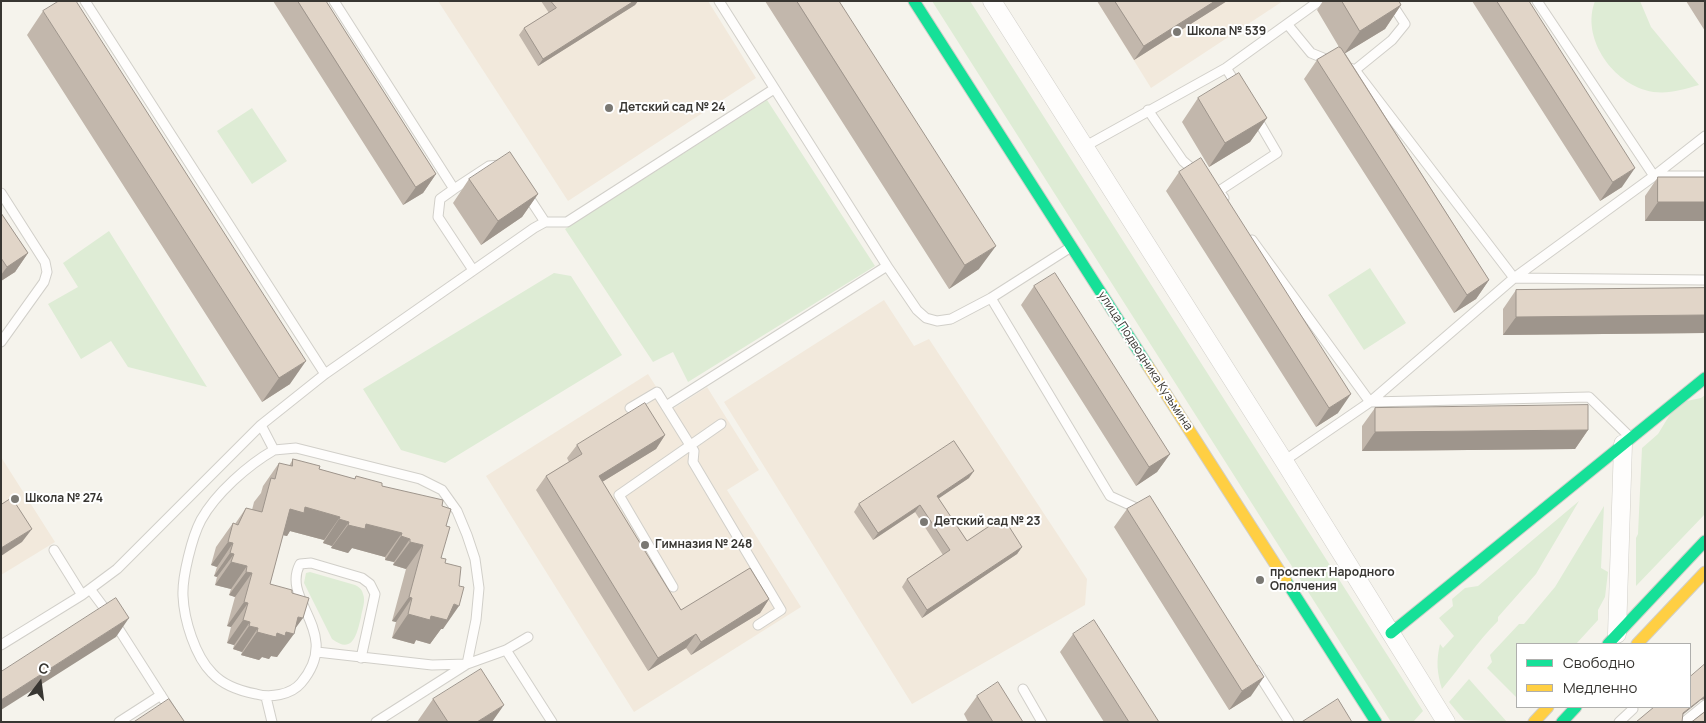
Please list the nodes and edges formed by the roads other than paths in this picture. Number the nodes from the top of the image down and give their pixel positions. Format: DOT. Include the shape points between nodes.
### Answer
graph roads {
  1 [pos="85,1"];
  2 [pos="334,1"];
  3 [pos="718,1"];
  4 [pos="914,1"];
  5 [pos="992,1"];
  6 [pos="1319,1"];
  7 [pos="1390,1"];
  8 [pos="1537,1"];
  9 [pos="1288,25"];
  10 [pos="1226,68"];
  11 [pos="1355,70"];
  12 [pos="774,89"];
  13 [pos="1242,93"];
  14 [pos="1148,110"];
  15 [pos="1252,110"];
  16 [pos="1705,136"];
  17 [pos="1084,146"];
  18 [pos="512,170"];
  19 [pos="1654,176"];
  20 [pos="1705,176"];
  21 [pos="521,185"];
  22 [pos="1212,185"];
  23 [pos="454,189"];
  24 [pos="1,193"];
  25 [pos="1227,204"];
  26 [pos="545,222"];
  27 [pos="1247,233"];
  28 [pos="1071,247"];
  29 [pos="887,266"];
  30 [pos="474,270"];
  31 [pos="1514,278"];
  32 [pos="1705,280"];
  33 [pos="991,298"];
  34 [pos="1,342"];
  35 [pos="325,374"];
  36 [pos="1705,378"];
  37 [pos="1370,402"];
  38 [pos="666,406"];
  39 [pos="630,408"];
  40 [pos="721,424"];
  41 [pos="261,425"];
  42 [pos="1627,441"];
  43 [pos="690,444"];
  44 [pos="274,450"];
  45 [pos="1284,461"];
  46 [pos="1150,515"];
  47 [pos="1705,541"];
  48 [pos="54,550"];
  49 [pos="1705,572"];
  50 [pos="673,587"];
  51 [pos="90,589"];
  52 [pos="82,595"];
  53 [pos="758,625"];
  54 [pos="1391,633"];
  55 [pos="528,636"];
  56 [pos="1612,639"];
  57 [pos="1638,643"];
  58 [pos="1,644"];
  59 [pos="506,650"];
  60 [pos="317,652"];
  61 [pos="361,658"];
  62 [pos="467,664"];
  63 [pos="1252,664"];
  64 [pos="1023,690"];
  65 [pos="161,695"];
  66 [pos="266,697"];
  67 [pos="1705,705"];
  68 [pos="1547,708"];
  69 [pos="1575,708"];
  70 [pos="1633,709"];
  71 [pos="548,720"];
  72 [pos="119,722"];
  73 [pos="178,722"];
  74 [pos="272,722"];
  75 [pos="376,722"];
  76 [pos="1042,722"];
  77 [pos="1289,722"];
  78 [pos="1376,722"];
  79 [pos="1446,722"];
  80 [pos="1534,722"];
  81 [pos="1562,722"];
  82 [pos="1619,722"];
  83 [pos="1684,722"];
  1 -- 35 [label="lane"];
  2 -- 23 [label="lane"];
  3 -- 12 [label="lane"];
  4 -- 28 [label="street, улица Подводника Кузьмина"];
  5 -- 17 [label="street"];
  6 -- 9 [label="lane"];
  7 -- 11 [label="lane" via="1405,24 1392,40"];
  8 -- 19 [label="lane"];
  9 -- 10 [label="lane"];
  9 -- 11 [label="lane" via="1311,53"];
  10 -- 13 [label="lane"];
  10 -- 14 [label="lane"];
  11 -- 31 [label="lane"];
  12 -- 26 [label="lane" via="567,222"];
  12 -- 29 [label="lane"];
  14 -- 17 [label="lane"];
  14 -- 22 [label="lane" via="1183,161"];
  15 -- 22 [label="lane" via="1277,153"];
  16 -- 19 [label="lane"];
  17 -- 45 [label="street"];
  18 -- 23 [label="lane" via="501,164 489,166"];
  19 -- 20 [label="lane"];
  19 -- 31 [label="lane"];
  21 -- 26 [label="lane"];
  22 -- 25 [label="lane"];
  23 -- 30 [label="lane" via="440,199 438,217"];
  24 -- 34 [label="lane" via="45,262 47,272 44,282"];
  26 -- 30 [label="lane"];
  27 -- 37 [label="lane"];
  28 -- 33 [label="lane"];
  28 -- 78 [label="street, улица Подводника Кузьмина" via="1351,691"];
  29 -- 33 [label="lane" via="926,318 937,321 951,319"];
  29 -- 38 [label="lane"];
  30 -- 35 [label="lane"];
  31 -- 32 [label="lane"];
  31 -- 37 [label="lane"];
  33 -- 46 [label="lane" via="1110,496"];
  35 -- 41 [label="lane"];
  36 -- 42 [label="street"];
  37 -- 42 [label="lane" via="1588,397"];
  37 -- 45 [label="lane"];
  38 -- 39 [label="lane" via="657,392"];
  38 -- 43 [label="lane"];
  40 -- 43 [label="lane"];
  41 -- 44 [label="lane"];
  41 -- 51 [label="lane" via="117,568"];
  42 -- 54 [label="street"];
  42 -- 56 [label="street"];
  43 -- 50 [label="lane" via="619,495"];
  43 -- 53 [label="lane" via="694,451 693,462 781,610"];
  44 -- 62 [label="lane" via="296,448 420,479 442,490 457,510 475,559 480,588"];
  44 -- 66 [label="lane" via="254,462 210,506 200,521 182,594 200,656 212,674 228,685"];
  45 -- 54 [label="street"];
  47 -- 56 [label="street"];
  48 -- 52 [label="lane"];
  49 -- 57 [label="street"];
  51 -- 52 [label="lane"];
  51 -- 65 [label="lane"];
  52 -- 58 [label="lane"];
  54 -- 79 [label="street"];
  55 -- 59 [label="lane"];
  59 -- 62 [label="lane"];
  59 -- 71 [label="lane"];
  60 -- 61 [label="lane"];
  60 -- 61 [label="lane" via="313,625 295,584 300,564 311,563 362,578 370,584 375,594"];
  60 -- 66 [label="lane" via="300,685 286,693"];
  61 -- 62 [label="lane" via="432,665"];
  62 -- 75 [label="lane"];
  63 -- 77 [label="lane"];
  64 -- 76 [label="lane"];
  65 -- 72 [label="lane"];
  65 -- 73 [label="lane"];
  66 -- 74 [label="lane"];
  67 -- 83 [label="lane"];
  68 -- 80 [label="street"];
  69 -- 81 [label="street"];
  70 -- 82 [label="lane"];
}
